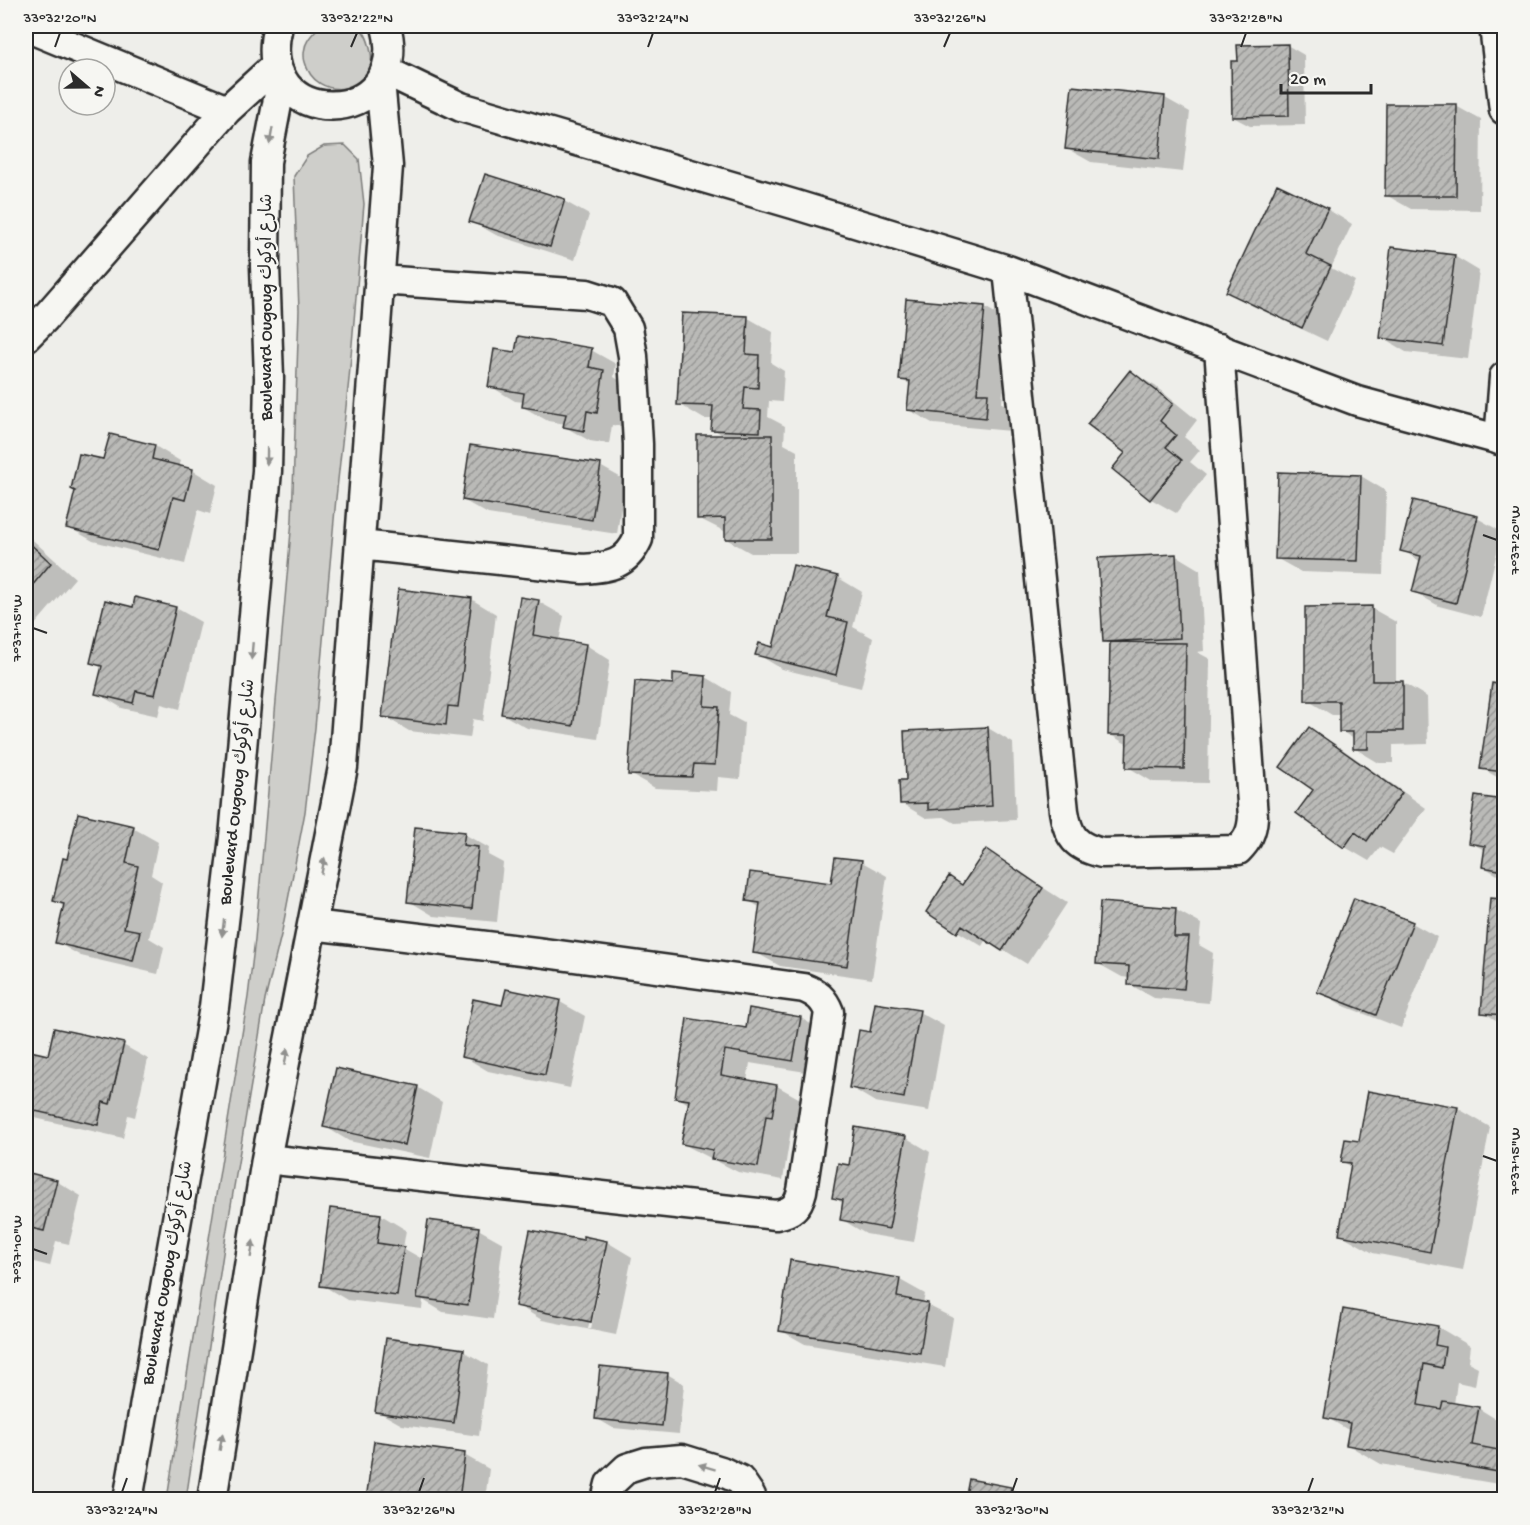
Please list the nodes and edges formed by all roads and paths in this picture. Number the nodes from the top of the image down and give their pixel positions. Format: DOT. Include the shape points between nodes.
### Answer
graph roads {
  1 [pos="278,26"];
  2 [pos="1494,26"];
  3 [pos="26,27"];
  4 [pos="390,29"];
  5 [pos="279,72"];
  6 [pos="383,76"];
  7 [pos="228,110"];
  8 [pos="1504,110"];
  9 [pos="1008,270"];
  10 [pos="379,280"];
  11 [pos="26,337"];
  12 [pos="1219,348"];
  13 [pos="1504,377"];
  14 [pos="1502,440"];
  15 [pos="360,545"];
  16 [pos="312,925"];
  17 [pos="266,1159"];
  18 [pos="128,1500"];
  19 [pos="212,1500"];
  20 [pos="606,1500"];
  21 [pos="751,1500"];
  1 -- 5 [label="street, Boulevard Ougoug شارع أوكوك" via="273,45"];
  2 -- 8 [label="street"];
  3 -- 7 [label="street"];
  4 -- 6 [label="street" via="390,54"];
  5 -- 6 [label="street" via="302,99 330,107 358,100"];
  5 -- 7 [label="street"];
  5 -- 18 [label="street, Boulevard Ougoug شارع أوكوك, one-way" via="266,162 267,471 233,848 214,1007"];
  6 -- 9 [label="street" via="461,107"];
  6 -- 10 [label="street" via="388,165"];
  7 -- 11 [label="street"];
  9 -- 12 [label="street"];
  9 -- 12 [label="street" via="1064,811 1067,829 1089,850 1238,850 1252,829"];
  10 -- 15 [label="street"];
  10 -- 15 [label="street" via="587,294 612,302 628,328 633,356 638,539 632,553 616,563 583,569"];
  12 -- 14 [label="street" via="1357,401"];
  13 -- 14 [label="street"];
  16 -- 15 [label="street, one-way" via="343,767"];
  17 -- 16 [label="street, one-way"];
  16 -- 17 [label="street" via="815,992 825,1001 829,1012 802,1191 795,1209 776,1215"];
  19 -- 17 [label="street, one-way"];
  21 -- 20 [label="street, one-way" via="740,1480 682,1459 645,1462 627,1468 610,1484"];
}
